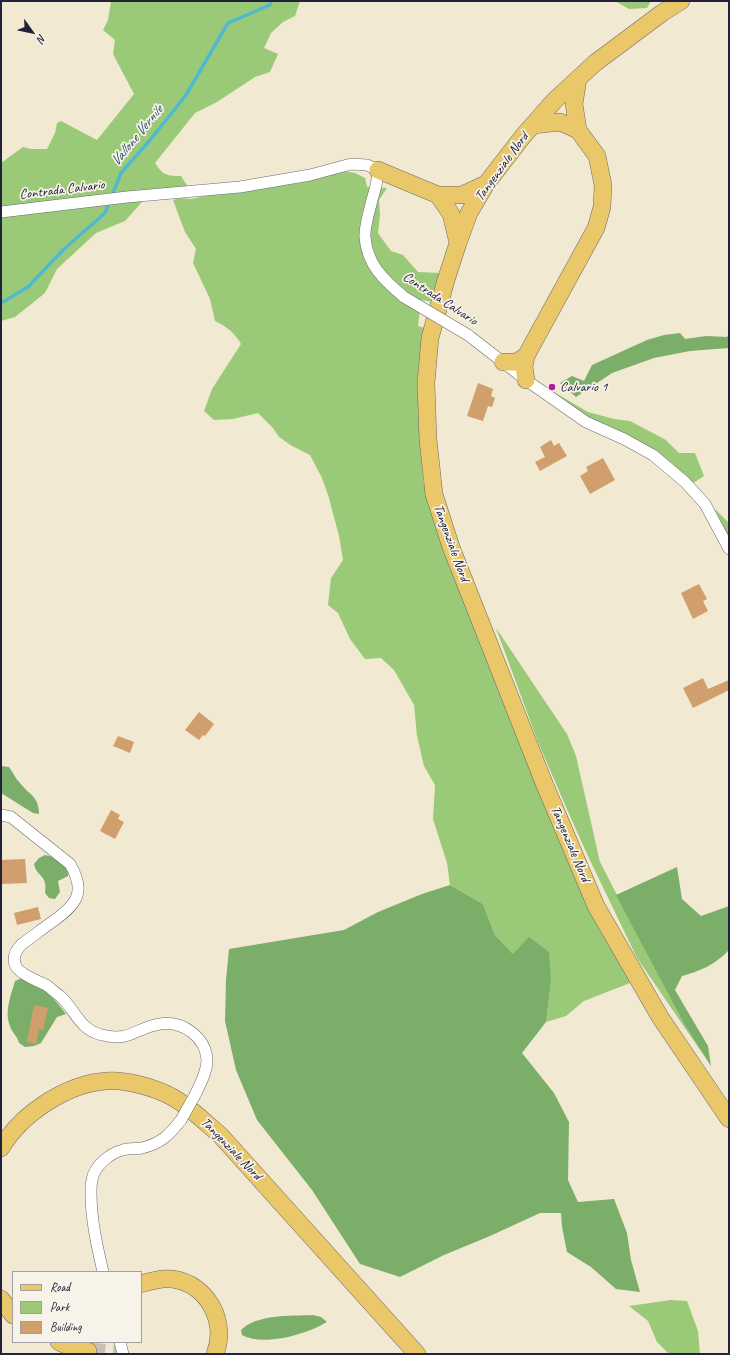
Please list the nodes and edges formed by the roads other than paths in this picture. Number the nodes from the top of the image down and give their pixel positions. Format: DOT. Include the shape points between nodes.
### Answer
graph roads {
  1 [pos="681,1"];
  2 [pos="578,79"];
  3 [pos="533,125"];
  4 [pos="578,130"];
  5 [pos="378,170"];
  6 [pos="486,184"];
  7 [pos="438,195"];
  8 [pos="1,212"];
  9 [pos="458,243"];
  10 [pos="526,356"];
  11 [pos="503,362"];
  12 [pos="526,380"];
  13 [pos="729,549"];
  14 [pos="1,815"];
  15 [pos="729,1119"];
  16 [pos="1,1148"];
  17 [pos="103,1271"];
  18 [pos="142,1284"];
  19 [pos="1,1299"];
  20 [pos="12,1314"];
  21 [pos="60,1343"];
  22 [pos="120,1343"];
  23 [pos="88,1351"];
  24 [pos="123,1354"];
  25 [pos="214,1354"];
  26 [pos="417,1354"];
  1 -- 2 [label="main road, Tangenziale Nord" via="662,12 595,62"];
  2 -- 3 [label="main road, Tangenziale Nord"];
  2 -- 4 [label="main road" via="574,104"];
  3 -- 4 [label="main road" via="560,122"];
  3 -- 6 [label="main road, Tangenziale Nord"];
  4 -- 10 [label="main road" via="598,156 603,185 602,207 596,228"];
  5 -- 7 [label="main road"];
  5 -- 8 [label="street, Contrada Calvario" via="367,165 351,164 310,175 240,187"];
  5 -- 11 [label="street, Contrada Calvario, bridge" via="365,236 374,267 382,278 404,297 468,335"];
  6 -- 7 [label="main road" via="462,195"];
  6 -- 9 [label="main road, Tangenziale Nord" via="469,213"];
  7 -- 9 [label="main road" via="451,214"];
  9 -- 15 [label="main road, Tangenziale Nord" via="430,338 426,383 428,439 434,494 451,547 544,783 596,906 660,1017"];
  10 -- 11 [label="main road" via="517,362"];
  10 -- 12 [label="main road"];
  11 -- 12 [label="street, Contrada Calvario"];
  12 -- 13 [label="street, Contrada Calvario" via="586,422 653,455 685,482 705,504"];
  14 -- 17 [label="street, bridge" via="11,817 70,864 78,882 75,903 68,911 17,949 14,955 18,970 46,985 62,998 82,1024 90,1030 113,1037 123,1037 160,1024 173,1024 184,1027 197,1036 205,1050 207,1062 195,1095 168,1135 154,1144 123,1150 107,1157 98,1166 92,1180 91,1201 95,1237"];
  16 -- 26 [label="main road, Tangenziale Nord" via="25,1119 49,1100 92,1083 117,1081 143,1085 173,1097 221,1136"];
  18 -- 25 [label="main road" via="172,1279 192,1286 200,1292 217,1318 219,1338"];
  19 -- 20 [label="main road"];
  21 -- 23 [label="main road"];
  22 -- 24 [label="street"];
}
